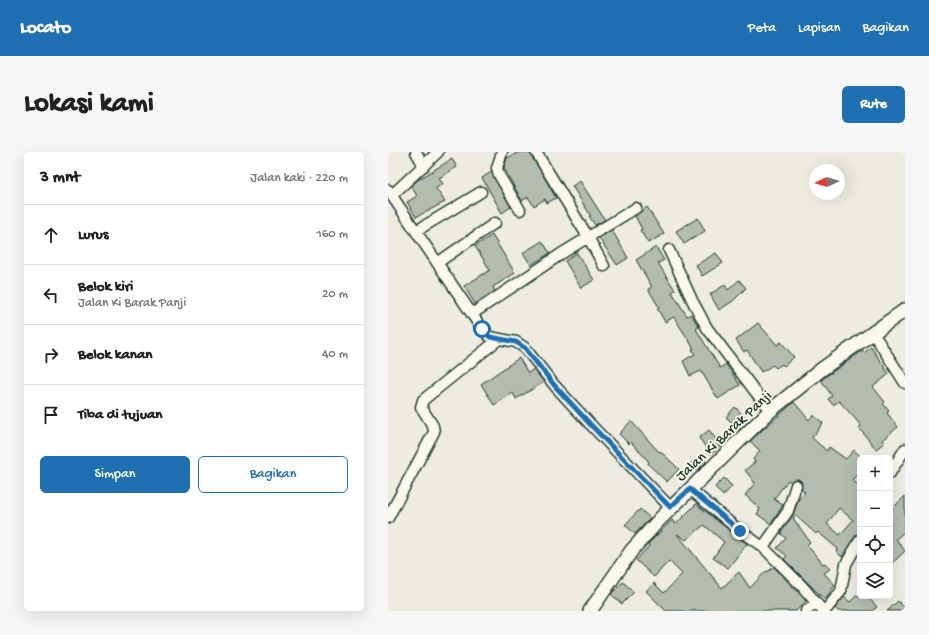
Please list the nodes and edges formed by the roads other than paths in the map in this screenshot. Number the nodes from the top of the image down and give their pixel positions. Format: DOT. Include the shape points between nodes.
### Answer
graph roads {
  1 [pos="416,152"];
  2 [pos="438,152"];
  3 [pos="502,152"];
  4 [pos="536,152"];
  5 [pos="424,166"];
  6 [pos="390,192"];
  7 [pos="481,192"];
  8 [pos="636,208"];
  9 [pos="520,210"];
  10 [pos="495,223"];
  11 [pos="416,231"];
  12 [pos="588,237"];
  13 [pos="669,250"];
  14 [pos="437,263"];
  15 [pos="604,266"];
  16 [pos="905,310"];
  17 [pos="472,314"];
  18 [pos="873,333"];
  19 [pos="499,339"];
  20 [pos="905,383"];
  21 [pos="770,411"];
  22 [pos="905,449"];
  23 [pos="893,469"];
  24 [pos="796,485"];
  25 [pos="690,489"];
  26 [pos="670,507"];
  27 [pos="388,518"];
  28 [pos="857,545"];
  29 [pos="763,548"];
  30 [pos="822,608"];
  31 [pos="590,611"];
  32 [pos="806,611"];
  1 -- 5 [label="street"];
  2 -- 5 [label="street"];
  3 -- 9 [label="street" via="497,168"];
  4 -- 12 [label="street"];
  5 -- 6 [label="street"];
  6 -- 11 [label="street"];
  7 -- 11 [label="street"];
  8 -- 12 [label="street"];
  10 -- 14 [label="street"];
  11 -- 14 [label="street"];
  12 -- 15 [label="street"];
  12 -- 17 [label="street"];
  13 -- 21 [label="street" via="707,328"];
  14 -- 17 [label="street"];
  16 -- 18 [label="street, Jalan Ki Barak Panji"];
  17 -- 19 [label="street" via="490,337"];
  18 -- 20 [label="street"];
  18 -- 21 [label="street, Jalan Ki Barak Panji" via="822,369"];
  19 -- 26 [label="street" via="516,342 525,348 555,386"];
  19 -- 27 [label="street" via="423,400 421,407 434,432"];
  21 -- 25 [label="street, Jalan Ki Barak Panji"];
  22 -- 23 [label="street"];
  24 -- 29 [label="street" via="788,511"];
  25 -- 26 [label="street, Jalan Ki Barak Panji"];
  25 -- 29 [label="street"];
  26 -- 31 [label="street, Jalan Ki Barak Panji" via="632,550"];
  28 -- 30 [label="street" via="846,564 841,591"];
  29 -- 30 [label="street"];
  30 -- 32 [label="street"];
}
